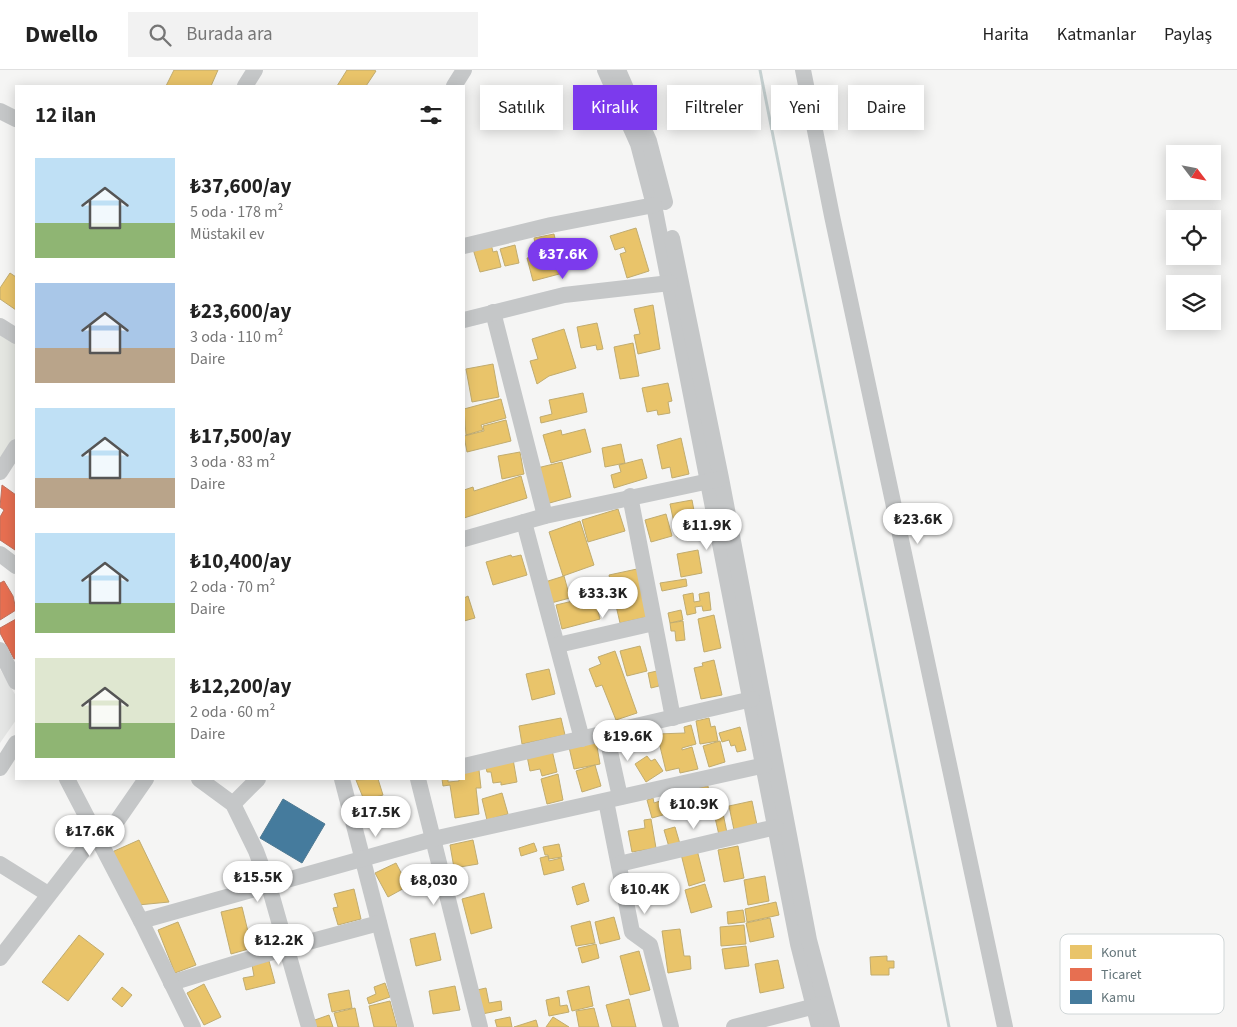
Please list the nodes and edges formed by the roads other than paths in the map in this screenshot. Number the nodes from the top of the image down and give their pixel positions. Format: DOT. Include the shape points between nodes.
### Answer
graph roads {
  1 [pos="255,70"];
  2 [pos="464,70"];
  3 [pos="605,70"];
  4 [pos="618,70"];
  5 [pos="803,70"];
  6 [pos="246,85"];
  7 [pos="455,85"];
  8 [pos="0,111"];
  9 [pos="15,118"];
  10 [pos="654,205"];
  11 [pos="465,246"];
  12 [pos="670,283"];
  13 [pos="493,312"];
  14 [pos="465,320"];
  15 [pos="0,326"];
  16 [pos="15,335"];
  17 [pos="15,449"];
  18 [pos="0,472"];
  19 [pos="715,479"];
  20 [pos="630,496"];
  21 [pos="545,516"];
  22 [pos="524,522"];
  23 [pos="465,539"];
  24 [pos="0,554"];
  25 [pos="15,565"];
  26 [pos="654,623"];
  27 [pos="558,645"];
  28 [pos="0,650"];
  29 [pos="15,680"];
  30 [pos="752,699"];
  31 [pos="673,718"];
  32 [pos="606,733"];
  33 [pos="582,739"];
  34 [pos="15,745"];
  35 [pos="764,765"];
  36 [pos="465,766"];
  37 [pos="0,768"];
  38 [pos="68,780"];
  39 [pos="145,780"];
  40 [pos="201,780"];
  41 [pos="257,780"];
  42 [pos="342,780"];
  43 [pos="418,780"];
  44 [pos="613,799"];
  45 [pos="233,804"];
  46 [pos="776,827"];
  47 [pos="99,839"];
  48 [pos="433,839"];
  49 [pos="362,857"];
  50 [pos="0,864"];
  51 [pos="619,864"];
  52 [pos="269,886"];
  53 [pos="48,894"];
  54 [pos="141,921"];
  55 [pos="379,923"];
  56 [pos="286,948"];
  57 [pos="0,958"];
  58 [pos="171,983"];
  59 [pos="819,1005"];
  60 [pos="193,1027"];
  61 [pos="309,1027"];
  62 [pos="406,1027"];
  63 [pos="480,1027"];
  64 [pos="671,1027"];
  65 [pos="734,1027"];
  66 [pos="819,1027"];
  67 [pos="832,1027"];
  68 [pos="1004,1027"];
  1 -- 6 [label="street"];
  2 -- 7 [label="street"];
  3 -- 10 [label="street" via="638,144"];
  4 -- 19 [label="street" via="649,141 658,171"];
  5 -- 68 [label="street"];
  8 -- 9 [label="street"];
  10 -- 11 [label="street"];
  10 -- 12 [label="street"];
  12 -- 13 [label="street" via="564,295"];
  12 -- 19 [label="street"];
  13 -- 14 [label="street"];
  13 -- 21 [label="street"];
  15 -- 16 [label="street"];
  17 -- 18 [label="street"];
  19 -- 20 [label="street"];
  19 -- 30 [label="street"];
  19 -- 59 [label="street" via="809,940"];
  20 -- 21 [label="street"];
  20 -- 26 [label="street"];
  21 -- 22 [label="street"];
  22 -- 23 [label="street"];
  22 -- 27 [label="street"];
  24 -- 25 [label="street"];
  26 -- 27 [label="street"];
  26 -- 31 [label="street"];
  27 -- 33 [label="street"];
  28 -- 29 [label="street"];
  30 -- 31 [label="street"];
  30 -- 35 [label="street"];
  31 -- 32 [label="street"];
  32 -- 33 [label="street"];
  32 -- 44 [label="street"];
  33 -- 36 [label="street"];
  34 -- 37 [label="street"];
  35 -- 44 [label="street"];
  35 -- 46 [label="street"];
  38 -- 47 [label="street"];
  39 -- 47 [label="street"];
  40 -- 45 [label="street"];
  41 -- 45 [label="street"];
  42 -- 49 [label="street"];
  43 -- 48 [label="street"];
  44 -- 48 [label="street"];
  44 -- 51 [label="street"];
  45 -- 52 [label="street"];
  46 -- 51 [label="street"];
  46 -- 59 [label="street" via="798,944"];
  47 -- 53 [label="street"];
  47 -- 54 [label="street"];
  48 -- 49 [label="street"];
  48 -- 63 [label="street"];
  49 -- 52 [label="street"];
  49 -- 55 [label="street"];
  50 -- 53 [label="street"];
  51 -- 64 [label="street" via="632,932 650,945"];
  52 -- 54 [label="street"];
  52 -- 56 [label="street"];
  53 -- 57 [label="street"];
  54 -- 58 [label="street"];
  55 -- 56 [label="street"];
  55 -- 62 [label="street"];
  56 -- 58 [label="street"];
  56 -- 61 [label="street"];
  58 -- 60 [label="street"];
  59 -- 65 [label="street"];
  59 -- 66 [label="street"];
  59 -- 67 [label="street"];
}
